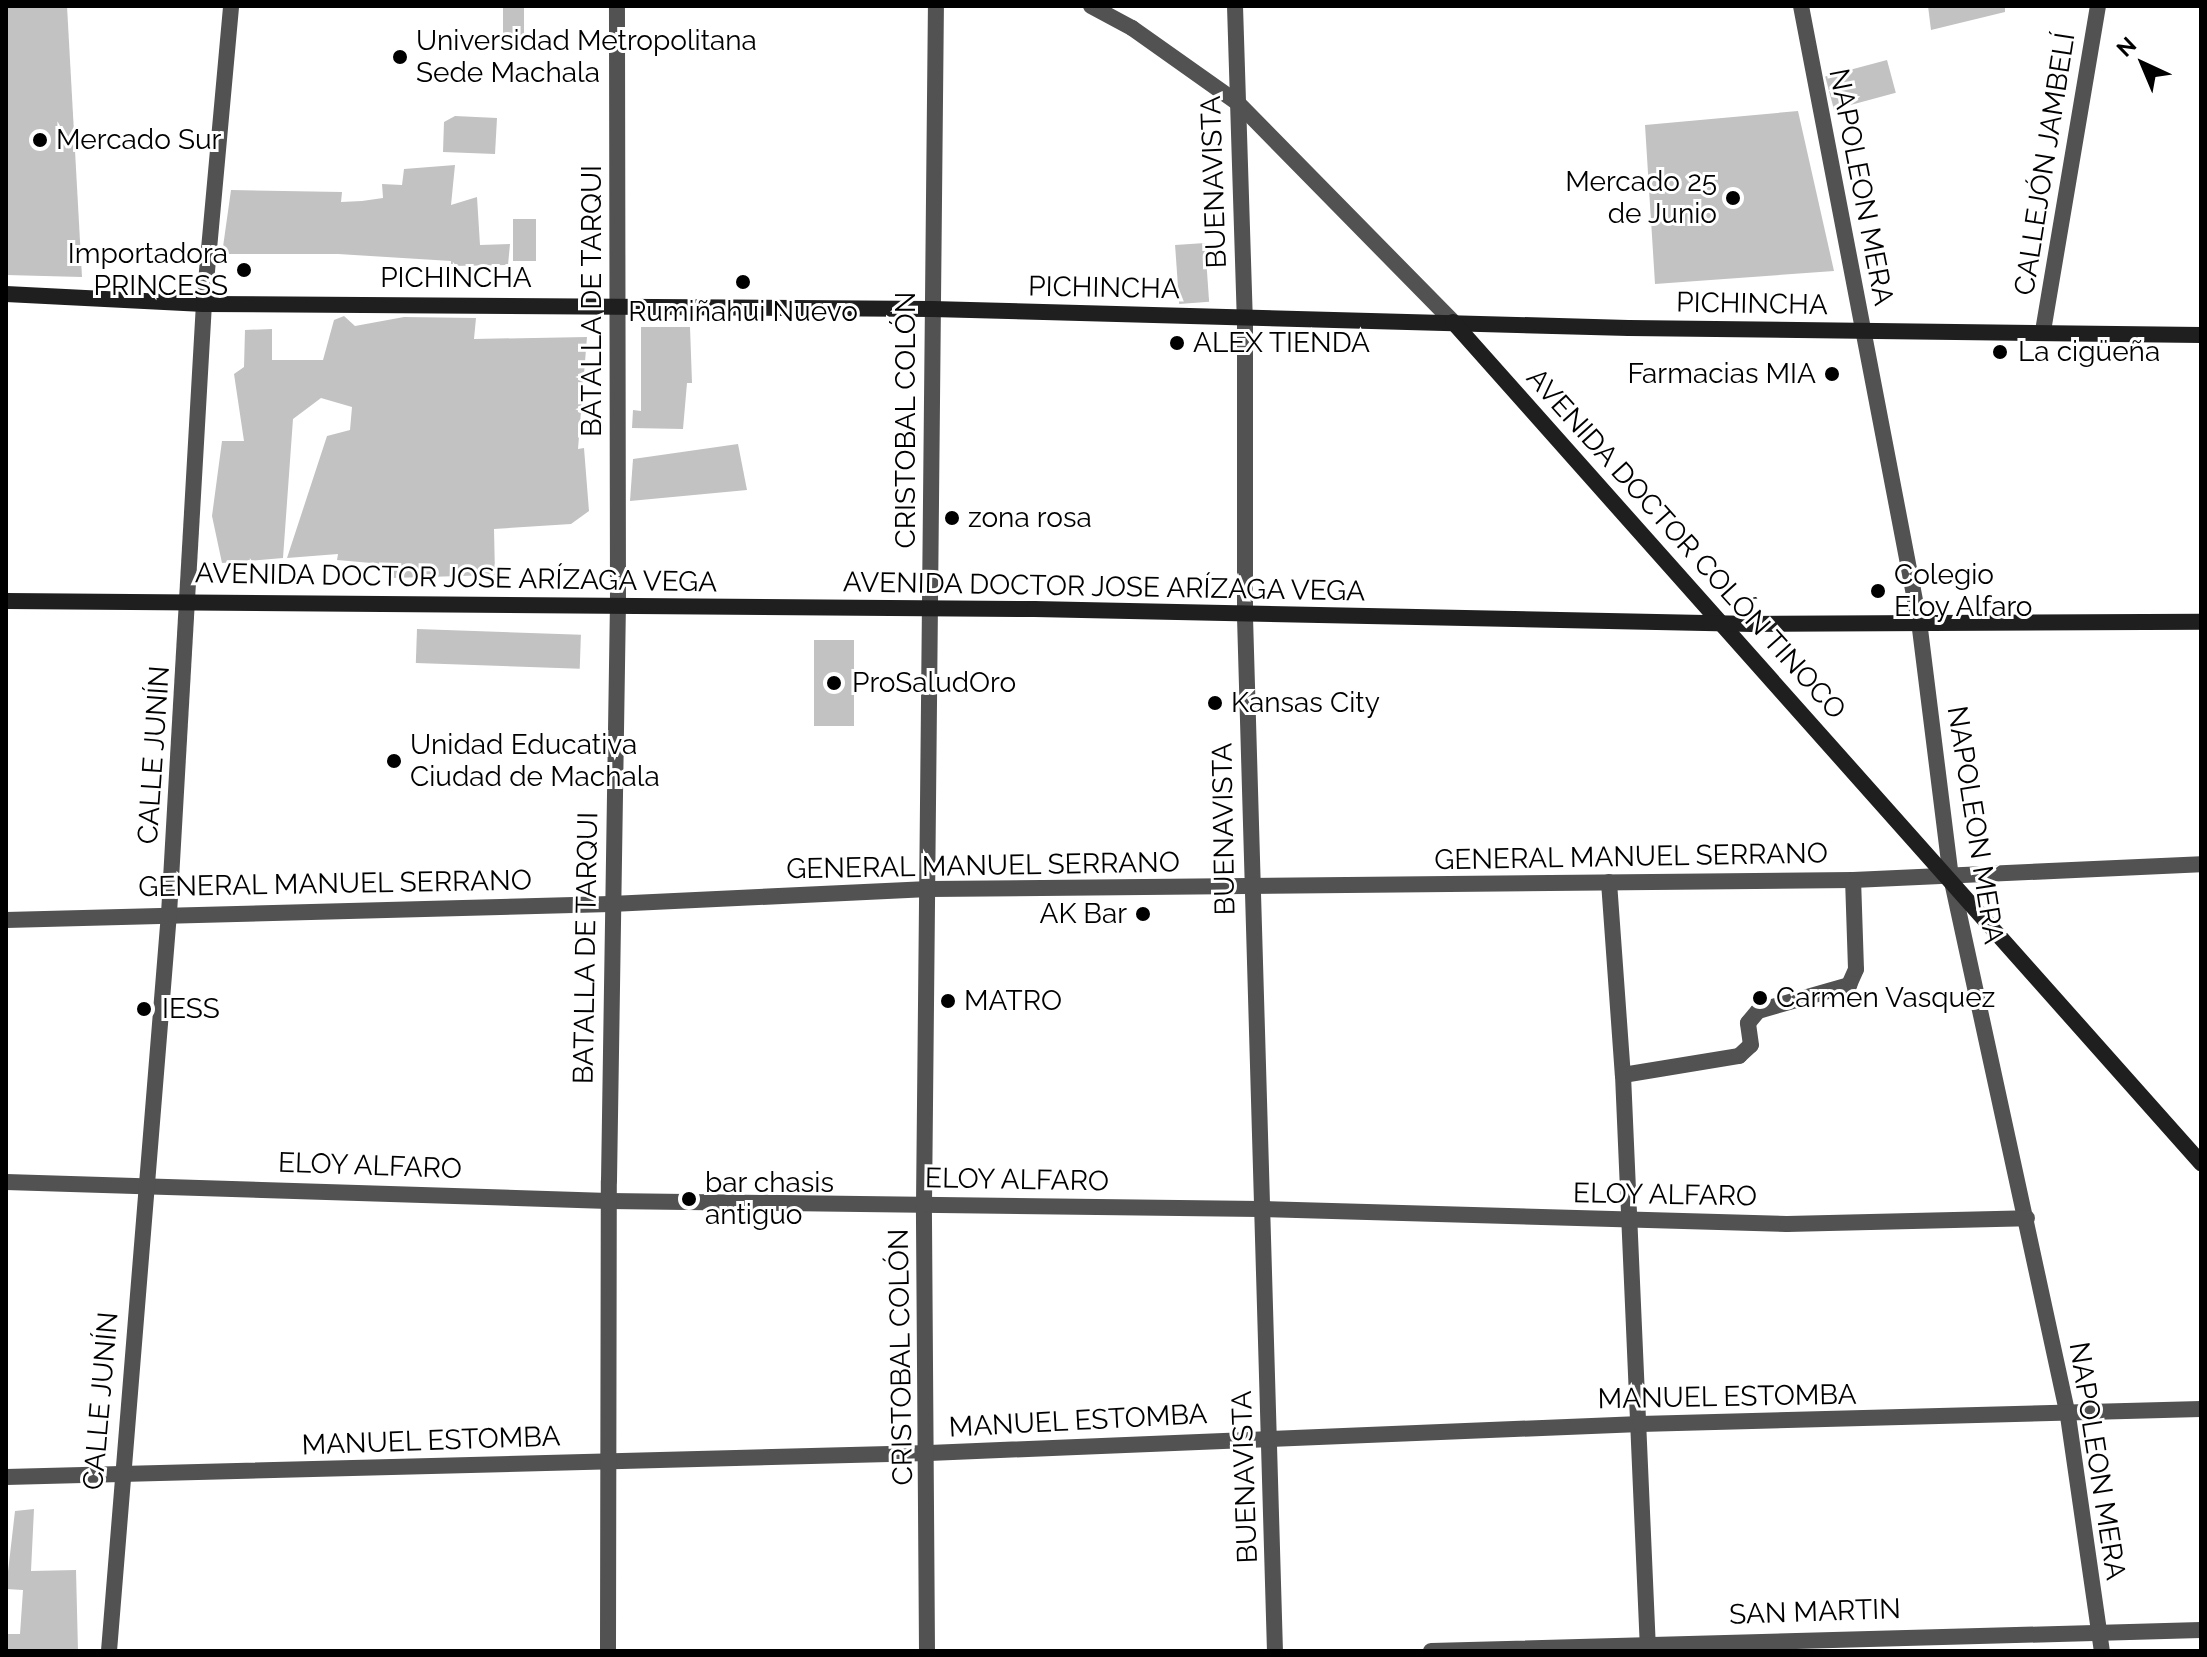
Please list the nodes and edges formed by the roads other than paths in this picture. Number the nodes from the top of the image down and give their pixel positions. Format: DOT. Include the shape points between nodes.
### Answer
graph roads {
  1 [pos="231,6"];
  2 [pos="617,6"];
  3 [pos="936,6"];
  4 [pos="1091,6"];
  5 [pos="1235,6"];
  6 [pos="1801,6"];
  7 [pos="2098,6"];
  8 [pos="1238,103"];
  9 [pos="6,294"];
  10 [pos="204,304"];
  11 [pos="618,304"];
  12 [pos="932,309"];
  13 [pos="1245,317"];
  14 [pos="1453,322"];
  15 [pos="2043,331"];
  16 [pos="1862,332"];
  17 [pos="2201,335"];
  18 [pos="6,601"];
  19 [pos="190,601"];
  20 [pos="618,606"];
  21 [pos="931,608"];
  22 [pos="1245,617"];
  23 [pos="1919,621"];
  24 [pos="1720,622"];
  25 [pos="2201,622"];
  26 [pos="2201,864"];
  27 [pos="1951,877"];
  28 [pos="1853,880"];
  29 [pos="1609,882"];
  30 [pos="929,889"];
  31 [pos="1251,889"];
  32 [pos="611,904"];
  33 [pos="169,914"];
  34 [pos="6,920"];
  35 [pos="1623,1075"];
  36 [pos="2201,1163"];
  37 [pos="6,1182"];
  38 [pos="146,1184"];
  39 [pos="609,1201"];
  40 [pos="924,1205"];
  41 [pos="1260,1209"];
  42 [pos="2027,1218"];
  43 [pos="1626,1220"];
  44 [pos="2201,1409"];
  45 [pos="2068,1416"];
  46 [pos="1640,1424"];
  47 [pos="1271,1438"];
  48 [pos="929,1453"];
  49 [pos="610,1462"];
  50 [pos="120,1476"];
  51 [pos="6,1477"];
  52 [pos="2201,1630"];
  53 [pos="1968,1632"];
  54 [pos="1895,1643"];
  55 [pos="2100,1643"];
  56 [pos="1648,1648"];
  57 [pos="109,1651"];
  58 [pos="608,1651"];
  59 [pos="927,1651"];
  60 [pos="1275,1651"];
  61 [pos="1431,1651"];
  62 [pos="1972,1651"];
  1 -- 10 [label="street, CALLE JUNÍN"];
  2 -- 11 [label="street, BATALLA DE TARQUI"];
  3 -- 12 [label="street, CRISTOBAL COLÓN"];
  4 -- 8 [label="street, AVENIDA DOCTOR COLÓN TINOCO" via="1132,28"];
  5 -- 8 [label="street, BUENAVISTA"];
  6 -- 16 [label="street, NAPOLEON MERA"];
  7 -- 15 [label="street, CALLEJÓN JAMBELÍ"];
  8 -- 13 [label="street, BUENAVISTA"];
  8 -- 14 [label="street, AVENIDA DOCTOR COLÓN TINOCO"];
  9 -- 10 [label="main road, PICHINCHA"];
  10 -- 11 [label="main road, PICHINCHA"];
  10 -- 19 [label="street, CALLE JUNÍN"];
  11 -- 12 [label="main road, PICHINCHA"];
  11 -- 20 [label="street, BATALLA DE TARQUI"];
  12 -- 13 [label="main road, PICHINCHA"];
  12 -- 21 [label="street, CRISTOBAL COLÓN"];
  13 -- 14 [label="main road, PICHINCHA"];
  13 -- 22 [label="street, BUENAVISTA"];
  14 -- 16 [label="main road, PICHINCHA"];
  14 -- 24 [label="main road, AVENIDA DOCTOR COLÓN TINOCO"];
  15 -- 16 [label="main road, PICHINCHA"];
  15 -- 17 [label="main road, PICHINCHA"];
  16 -- 23 [label="street, NAPOLEON MERA"];
  18 -- 19 [label="main road, AVENIDA DOCTOR JOSE ARÍZAGA VEGA"];
  19 -- 20 [label="main road, AVENIDA DOCTOR JOSE ARÍZAGA VEGA"];
  19 -- 33 [label="street, CALLE JUNÍN"];
  20 -- 21 [label="main road, AVENIDA DOCTOR JOSE ARÍZAGA VEGA"];
  20 -- 32 [label="street, BATALLA DE TARQUI"];
  21 -- 22 [label="main road, AVENIDA DOCTOR JOSE ARÍZAGA VEGA"];
  21 -- 30 [label="street, CRISTOBAL COLÓN"];
  22 -- 24 [label="main road, AVENIDA DOCTOR JOSE ARÍZAGA VEGA"];
  22 -- 31 [label="street, BUENAVISTA"];
  23 -- 24 [label="main road, AVENIDA DOCTOR JOSE ARÍZAGA VEGA"];
  23 -- 25 [label="main road, AVENIDA DOCTOR JOSE ARÍZAGA VEGA"];
  23 -- 27 [label="street, NAPOLEON MERA"];
  24 -- 27 [label="main road, AVENIDA DOCTOR COLÓN TINOCO"];
  26 -- 27 [label="street, GENERAL MANUEL SERRANO"];
  27 -- 28 [label="street, GENERAL MANUEL SERRANO"];
  27 -- 36 [label="main road, AVENIDA DOCTOR COLÓN TINOCO"];
  27 -- 42 [label="street, NAPOLEON MERA"];
  28 -- 29 [label="street, GENERAL MANUEL SERRANO"];
  28 -- 35 [label="street" via="1856,969 1849,985 1758,1011 1748,1023 1751,1045 1739,1056"];
  29 -- 31 [label="street, GENERAL MANUEL SERRANO"];
  29 -- 35 [label="street"];
  30 -- 31 [label="street, GENERAL MANUEL SERRANO"];
  30 -- 32 [label="street, GENERAL MANUEL SERRANO"];
  30 -- 40 [label="street, CRISTOBAL COLÓN"];
  31 -- 41 [label="street, BUENAVISTA"];
  32 -- 33 [label="street, GENERAL MANUEL SERRANO"];
  32 -- 39 [label="street, BATALLA DE TARQUI"];
  33 -- 34 [label="street, GENERAL MANUEL SERRANO"];
  33 -- 38 [label="street, CALLE JUNÍN"];
  35 -- 43 [label="street"];
  37 -- 38 [label="street, ELOY ALFARO"];
  38 -- 39 [label="street, ELOY ALFARO"];
  38 -- 50 [label="street, CALLE JUNÍN"];
  39 -- 40 [label="street, ELOY ALFARO"];
  39 -- 49 [label="street, BATALLA DE TARQUI"];
  40 -- 41 [label="street, ELOY ALFARO"];
  40 -- 48 [label="street, CRISTOBAL COLÓN"];
  41 -- 43 [label="street, ELOY ALFARO"];
  41 -- 47 [label="street, BUENAVISTA"];
  42 -- 43 [label="street, ELOY ALFARO" via="1897,1224"];
  42 -- 45 [label="street, NAPOLEON MERA"];
  43 -- 46 [label="street"];
  44 -- 45 [label="street, MANUEL ESTOMBA"];
  45 -- 46 [label="street, MANUEL ESTOMBA"];
  45 -- 55 [label="street, NAPOLEON MERA"];
  46 -- 47 [label="street, MANUEL ESTOMBA"];
  46 -- 56 [label="street"];
  47 -- 48 [label="street, MANUEL ESTOMBA"];
  47 -- 60 [label="street, BUENAVISTA"];
  48 -- 49 [label="street, MANUEL ESTOMBA"];
  48 -- 59 [label="street, CRISTOBAL COLÓN"];
  49 -- 50 [label="street, MANUEL ESTOMBA"];
  49 -- 58 [label="street, BATALLA DE TARQUI"];
  50 -- 51 [label="street, MANUEL ESTOMBA"];
  50 -- 57 [label="street, CALLE JUNÍN"];
  52 -- 55 [label="street, SAN MARTIN"];
  53 -- 54 [label="street, SAN MARTIN"];
  53 -- 55 [label="street, SAN MARTIN"];
  53 -- 62 [label="street"];
  54 -- 56 [label="street, SAN MARTIN"];
  56 -- 61 [label="street, SAN MARTIN"];
}
